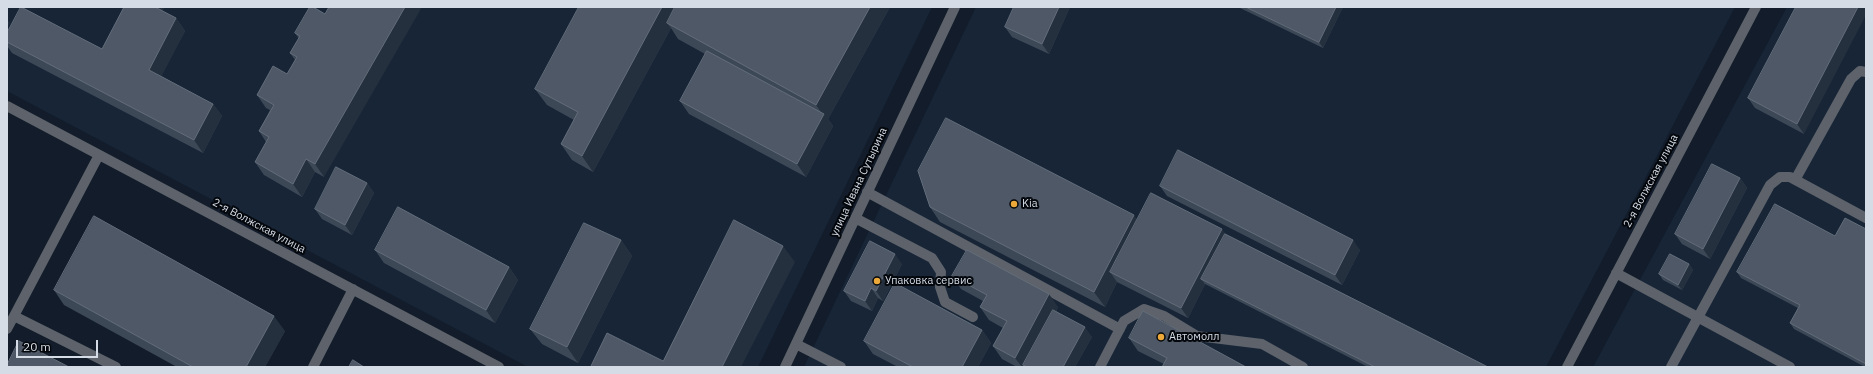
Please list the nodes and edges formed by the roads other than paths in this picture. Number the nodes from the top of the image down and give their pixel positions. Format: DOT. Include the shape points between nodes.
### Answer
graph roads {
  1 [pos="955,7"];
  2 [pos="1756,7"];
  3 [pos="1866,72"];
  4 [pos="7,106"];
  5 [pos="99,155"];
  6 [pos="1795,180"];
  7 [pos="867,192"];
  8 [pos="1864,214"];
  9 [pos="855,218"];
  10 [pos="1616,273"];
  11 [pos="353,289"];
  12 [pos="14,316"];
  13 [pos="973,317"];
  14 [pos="1698,317"];
  15 [pos="7,329"];
  16 [pos="1120,329"];
  17 [pos="796,344"];
  18 [pos="116,367"];
  19 [pos="313,367"];
  20 [pos="499,367"];
  21 [pos="785,367"];
  22 [pos="841,367"];
  23 [pos="1100,367"];
  24 [pos="1302,367"];
  25 [pos="1567,367"];
  26 [pos="1671,367"];
  27 [pos="1790,367"];
  1 -- 7 [label="street, улица Ивана Сутырина"];
  2 -- 10 [label="street, 2-я Волжская улица"];
  3 -- 6 [label="street" via="1860,71 1851,79"];
  4 -- 5 [label="street, 2-я Волжская улица"];
  5 -- 11 [label="street, 2-я Волжская улица"];
  5 -- 12 [label="street"];
  6 -- 8 [label="street"];
  6 -- 14 [label="street" via="1780,177 1770,185"];
  7 -- 9 [label="street, улица Ивана Сутырина"];
  7 -- 16 [label="street"];
  9 -- 13 [label="street" via="932,258 941,272 940,287 945,302"];
  9 -- 17 [label="street, улица Ивана Сутырина"];
  10 -- 14 [label="street"];
  10 -- 25 [label="street, 2-я Волжская улица"];
  11 -- 19 [label="street"];
  11 -- 20 [label="street, 2-я Волжская улица"];
  12 -- 15 [label="street"];
  12 -- 18 [label="street"];
  14 -- 26 [label="street"];
  14 -- 27 [label="street"];
  16 -- 23 [label="street"];
  16 -- 24 [label="street" via="1124,321 1144,309 1164,316 1197,336 1262,344"];
  17 -- 21 [label="street, улица Ивана Сутырина"];
  17 -- 22 [label="street"];
}
